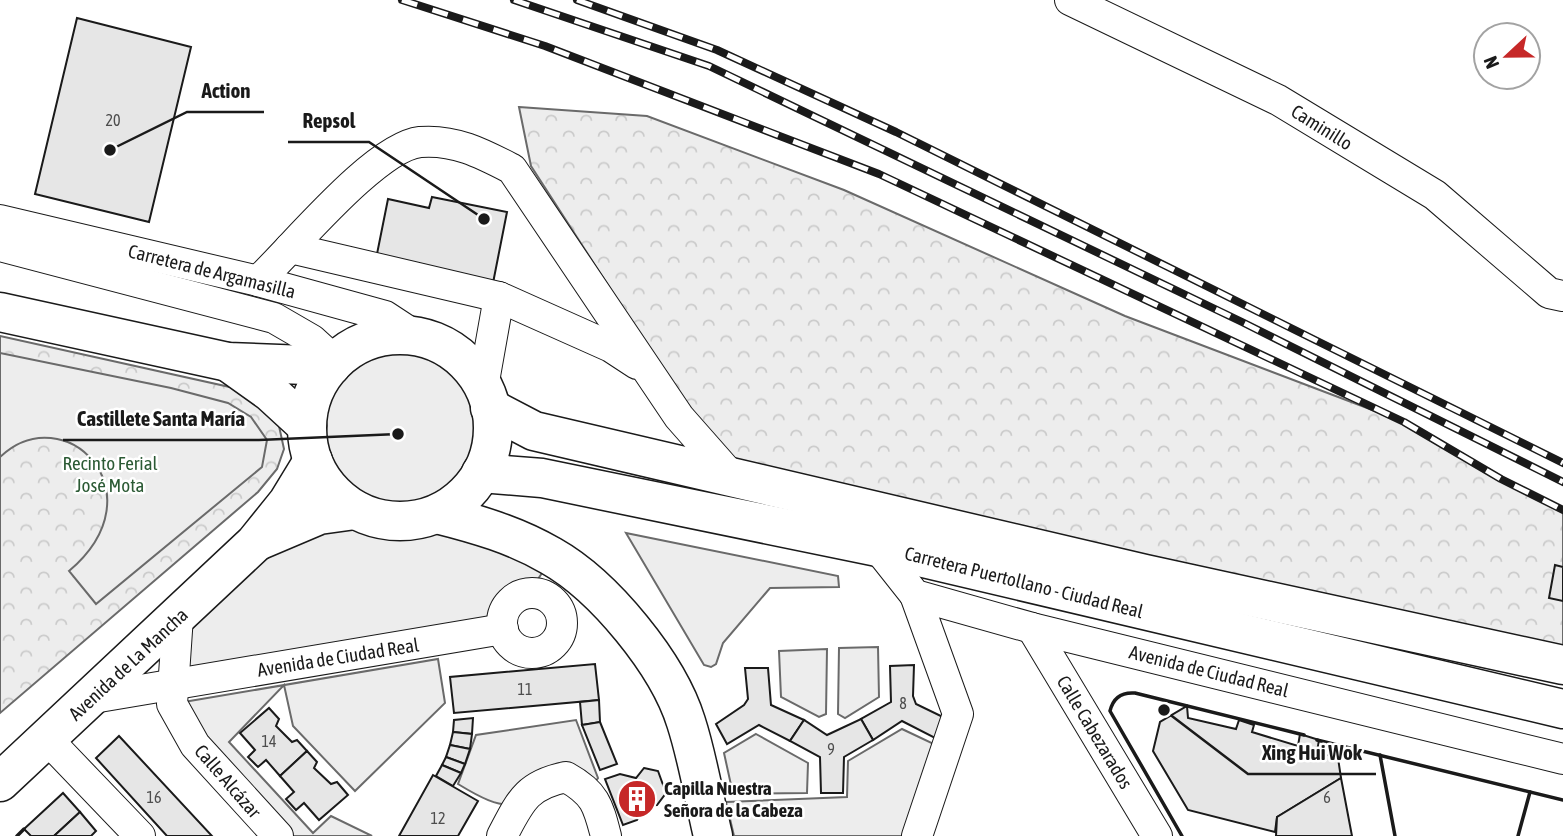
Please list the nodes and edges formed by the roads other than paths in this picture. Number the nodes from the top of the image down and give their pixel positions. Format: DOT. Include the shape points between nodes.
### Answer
graph roads {
  1 [pos="1070,0"];
  2 [pos="0,220"];
  3 [pos="0,246"];
  4 [pos="290,248"];
  5 [pos="258,281"];
  6 [pos="499,297"];
  7 [pos="1558,300"];
  8 [pos="0,312"];
  9 [pos="417,337"];
  10 [pos="228,362"];
  11 [pos="333,363"];
  12 [pos="649,372"];
  13 [pos="487,397"];
  14 [pos="310,444"];
  15 [pos="481,473"];
  16 [pos="731,476"];
  17 [pos="355,510"];
  18 [pos="437,514"];
  19 [pos="255,543"];
  20 [pos="877,547"];
  21 [pos="915,595"];
  22 [pos="178,617"];
  23 [pos="1032,628"];
  24 [pos="503,629"];
  25 [pos="1563,665"];
  26 [pos="172,684"];
  27 [pos="93,698"];
  28 [pos="1563,709"];
  29 [pos="48,740"];
  30 [pos="1563,759"];
  31 [pos="0,782"];
  32 [pos="140,836"];
  33 [pos="278,836"];
  34 [pos="502,836"];
  35 [pos="606,836"];
  36 [pos="713,836"];
  37 [pos="917,836"];
  38 [pos="1157,836"];
  1 -- 7 [label="street, Caminillo" via="1278,100 1434,195"];
  2 -- 5 [label="street, Carretera de Argamasilla"];
  3 -- 11 [label="street, Carretera de Argamasilla" via="274,318 312,340"];
  4 -- 5 [label="street"];
  4 -- 6 [label="street"];
  4 -- 12 [label="street" via="378,162 419,142 468,146 512,169"];
  5 -- 9 [label="street, Carretera de Argamasilla" via="385,316"];
  6 -- 12 [label="street" via="611,347"];
  6 -- 13 [label="street"];
  8 -- 10 [label="main road"];
  9 -- 11 [label="main road" via="373,339"];
  9 -- 13 [label="main road" via="456,354"];
  10 -- 11 [label="main road"];
  10 -- 14 [label="main road" via="271,391"];
  11 -- 14 [label="main road" via="310,404"];
  12 -- 16 [label="street" via="702,447"];
  13 -- 15 [label="main road" via="493,430"];
  13 -- 16 [label="main road, Carretera Puertollano - Ciudad Real" via="534,431"];
  14 -- 17 [label="main road" via="323,481"];
  14 -- 19 [label="main road, Avenida de La Mancha" via="288,502"];
  15 -- 18 [label="main road" via="470,490"];
  15 -- 20 [label="main road, Carretera Puertollano - Ciudad Real" via="542,478"];
  16 -- 25 [label="main road, Carretera Puertollano - Ciudad Real" via="1145,574"];
  17 -- 18 [label="main road" via="396,522"];
  17 -- 19 [label="main road, Avenida de La Mancha" via="319,516"];
  18 -- 36 [label="main road" via="496,529 553,556 603,597 657,662 686,720"];
  19 -- 22 [label="main road, Avenida de La Mancha"];
  20 -- 21 [label="street"];
  20 -- 28 [label="main road, Carretera Puertollano - Ciudad Real"];
  21 -- 23 [label="street, Avenida de Ciudad Real"];
  21 -- 37 [label="street" via="958,714"];
  22 -- 26 [label="street"];
  22 -- 27 [label="main road, Avenida de La Mancha"];
  23 -- 30 [label="street, Avenida de Ciudad Real"];
  23 -- 38 [label="street, Calle Cabezarados"];
  24 -- 26 [label="street, Avenida de Ciudad Real"];
  26 -- 27 [label="street, Avenida de Ciudad Real"];
  26 -- 33 [label="street, Calle Alcázar" via="172,704 195,745"];
  27 -- 29 [label="main road, Avenida de La Mancha"];
  29 -- 31 [label="main road, Avenida de La Mancha"];
  29 -- 32 [label="street"];
  34 -- 35 [label="street" via="524,796 542,782 566,777 589,790"];
}
